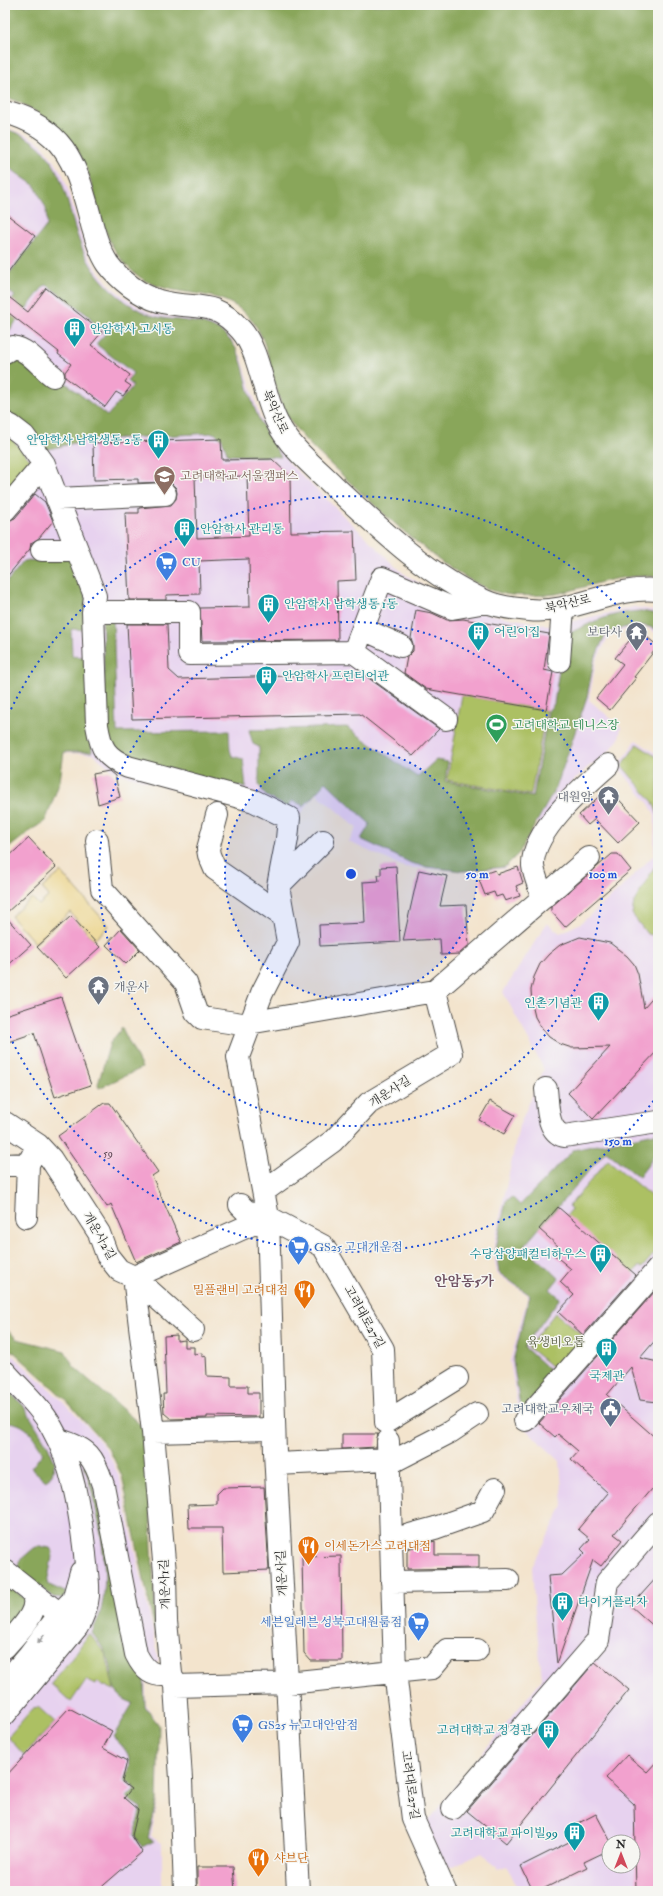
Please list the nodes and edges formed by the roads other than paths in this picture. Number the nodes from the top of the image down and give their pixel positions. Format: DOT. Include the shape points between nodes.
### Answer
graph roads {
  1 [pos="5,112"];
  2 [pos="5,352"];
  3 [pos="53,376"];
  4 [pos="5,423"];
  5 [pos="44,464"];
  6 [pos="164,494"];
  7 [pos="57,500"];
  8 [pos="5,510"];
  9 [pos="42,550"];
  10 [pos="77,550"];
  11 [pos="658,590"];
  12 [pos="486,602"];
  13 [pos="564,608"];
  14 [pos="93,612"];
  15 [pos="363,629"];
  16 [pos="401,646"];
  17 [pos="354,652"];
  18 [pos="559,661"];
  19 [pos="446,719"];
  20 [pos="608,765"];
  21 [pos="221,816"];
  22 [pos="97,840"];
  23 [pos="323,841"];
  24 [pos="589,858"];
  25 [pos="278,886"];
  26 [pos="543,898"];
  27 [pos="283,916"];
  28 [pos="435,991"];
  29 [pos="250,1023"];
  30 [pos="546,1089"];
  31 [pos="658,1122"];
  32 [pos="5,1124"];
  33 [pos="38,1145"];
  34 [pos="28,1164"];
  35 [pos="5,1165"];
  36 [pos="264,1191"];
  37 [pos="240,1205"];
  38 [pos="26,1217"];
  39 [pos="268,1217"];
  40 [pos="658,1269"];
  41 [pos="134,1277"];
  42 [pos="193,1330"];
  43 [pos="5,1372"];
  44 [pos="457,1378"];
  45 [pos="477,1414"];
  46 [pos="525,1420"];
  47 [pos="274,1429"];
  48 [pos="153,1432"];
  49 [pos="59,1440"];
  50 [pos="388,1455"];
  51 [pos="276,1464"];
  52 [pos="495,1489"];
  53 [pos="658,1523"];
  54 [pos="391,1540"];
  55 [pos="85,1558"];
  56 [pos="5,1571"];
  57 [pos="508,1580"];
  58 [pos="392,1582"];
  59 [pos="31,1591"];
  60 [pos="60,1614"];
  61 [pos="77,1627"];
  62 [pos="5,1647"];
  63 [pos="477,1650"];
  64 [pos="395,1672"];
  65 [pos="173,1680"];
  66 [pos="288,1683"];
  67 [pos="8,1698"];
  68 [pos="453,1808"];
  69 [pos="185,1891"];
  70 [pos="298,1891"];
  71 [pos="445,1891"];
  1 -- 12 [label="street, 북악산로" via="38,125 53,136 65,151 76,168 98,244 108,263 122,278 136,290 158,301 203,306 232,319 244,332 253,348 268,403 288,441 387,536 440,574"];
  2 -- 3 [label="street" via="13,347 21,349"];
  4 -- 5 [label="street" via="24,436"];
  5 -- 7 [label="street"];
  5 -- 8 [label="street"];
  6 -- 7 [label="street"];
  7 -- 10 [label="street"];
  9 -- 10 [label="street"];
  10 -- 14 [label="street" via="95,596"];
  11 -- 13 [label="street, 북악산로" via="614,593"];
  12 -- 13 [label="street, 북악산로" via="532,611"];
  12 -- 15 [label="street" via="452,608 381,571"];
  13 -- 18 [label="street"];
  14 -- 17 [label="street" via="189,612 189,654"];
  14 -- 25 [label="street" via="97,725 104,752 115,762 128,768 254,801 289,818"];
  15 -- 16 [label="street"];
  15 -- 17 [label="street"];
  17 -- 19 [label="street"];
  20 -- 26 [label="street" via="578,790 539,838 533,866"];
  21 -- 27 [label="street" via="213,862 215,869"];
  22 -- 29 [label="street" via="102,889 186,984 196,1012 202,1018 234,1024"];
  23 -- 25 [label="street"];
  24 -- 26 [label="street"];
  25 -- 27 [label="street, 개운사길"];
  26 -- 28 [label="street"];
  27 -- 29 [label="street, 개운사길" via="288,942"];
  28 -- 29 [label="street"];
  28 -- 36 [label="street, 개운사길" via="451,1054 369,1103 334,1141"];
  29 -- 36 [label="street, 개운사길" via="238,1057"];
  30 -- 31 [label="street" via="552,1127 560,1135"];
  32 -- 33 [label="street, 개운사2길"];
  33 -- 34 [label="street"];
  33 -- 41 [label="street, 개운사2길" via="51,1159 95,1227 107,1255 119,1270"];
  34 -- 35 [label="street"];
  34 -- 38 [label="street"];
  36 -- 39 [label="street, 개운사길"];
  37 -- 39 [label="street" via="246,1211"];
  39 -- 41 [label="street"];
  39 -- 44 [label="street, 고려대로27길" via="323,1246 383,1349 386,1422"];
  39 -- 47 [label="street, 개운사길"];
  40 -- 46 [label="street"];
  41 -- 42 [label="street, 개운사2길"];
  41 -- 48 [label="street, 개운사1길"];
  43 -- 49 [label="street" via="44,1415"];
  45 -- 50 [label="street" via="450,1432"];
  47 -- 48 [label="street"];
  47 -- 51 [label="street, 개운사길"];
  48 -- 65 [label="street, 개운사1길" via="165,1573 166,1621"];
  49 -- 55 [label="street" via="77,1505"];
  49 -- 65 [label="street" via="74,1444 94,1459 103,1485 136,1654 147,1672"];
  50 -- 51 [label="street"];
  50 -- 54 [label="street, 고려대로27길"];
  51 -- 66 [label="street, 개운사길"];
  52 -- 54 [label="street" via="483,1511"];
  53 -- 68 [label="street" via="607,1582 598,1640"];
  54 -- 58 [label="street, 고려대로27길"];
  55 -- 60 [label="street" via="73,1600"];
  55 -- 61 [label="street" via="89,1574 88,1596 84,1616"];
  56 -- 59 [label="street"];
  57 -- 58 [label="street"];
  58 -- 64 [label="street, 고려대로27길"];
  59 -- 60 [label="street"];
  59 -- 62 [label="street" via="34,1600 32,1611"];
  60 -- 61 [label="street"];
  60 -- 67 [label="street, one-way"];
  61 -- 67 [label="street"];
  63 -- 64 [label="street" via="447,1650 432,1668"];
  64 -- 66 [label="street"];
  64 -- 71 [label="street, 고려대로27길" via="413,1819"];
  65 -- 66 [label="street"];
  65 -- 69 [label="street, 개운사1길" via="181,1779"];
  66 -- 70 [label="street, 개운사길"];
}
